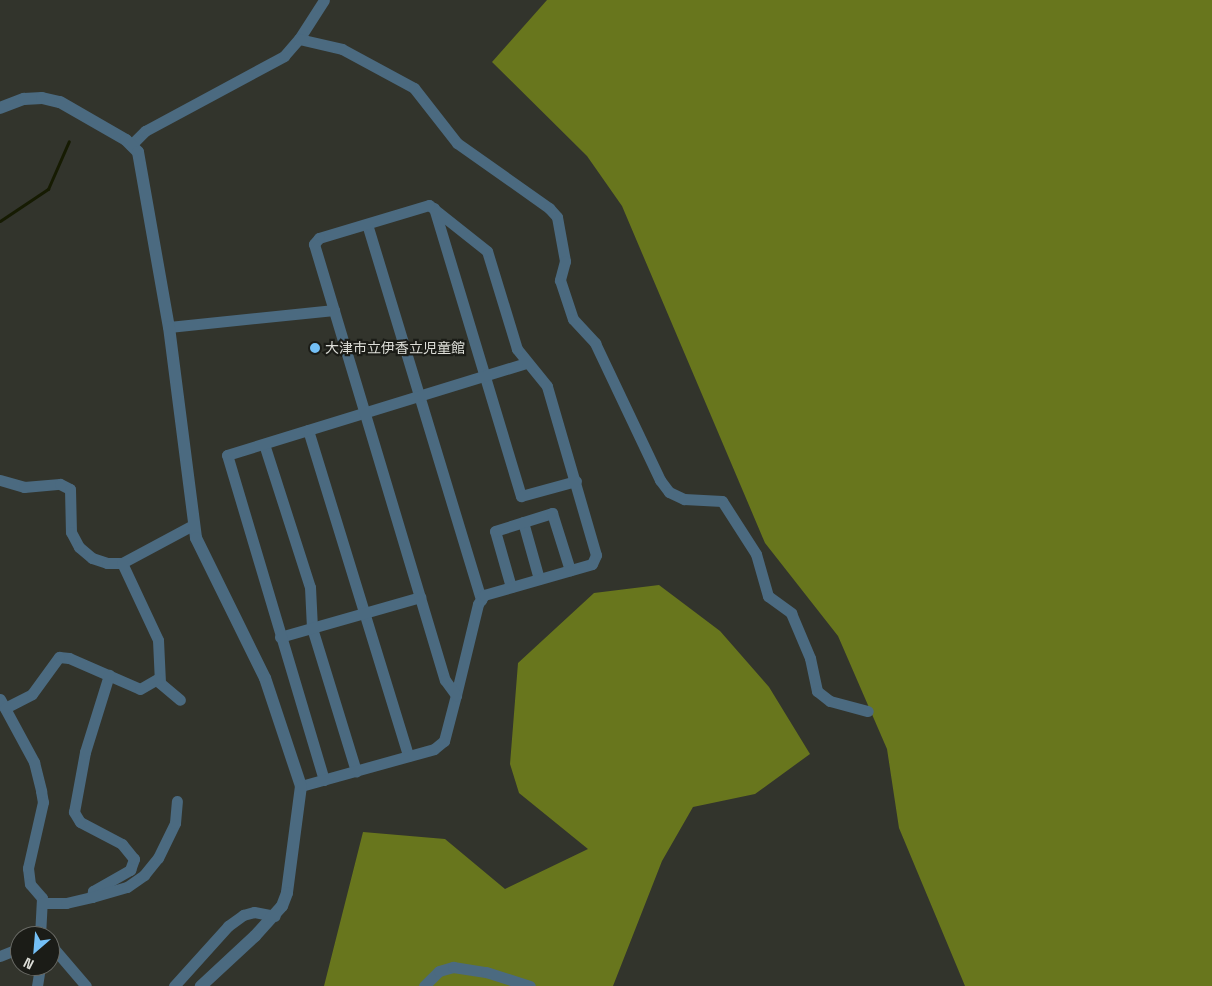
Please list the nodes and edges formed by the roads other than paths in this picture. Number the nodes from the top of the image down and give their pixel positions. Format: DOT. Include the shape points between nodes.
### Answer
graph roads {
  1 [pos="324,0"];
  2 [pos="299,39"];
  3 [pos="0,108"];
  4 [pos="131,145"];
  5 [pos="434,208"];
  6 [pos="367,224"];
  7 [pos="334,310"];
  8 [pos="169,327"];
  9 [pos="526,363"];
  10 [pos="485,376"];
  11 [pos="419,396"];
  12 [pos="364,412"];
  13 [pos="308,430"];
  14 [pos="264,444"];
  15 [pos="0,480"];
  16 [pos="576,481"];
  17 [pos="523,522"];
  18 [pos="193,525"];
  19 [pos="122,563"];
  20 [pos="570,570"];
  21 [pos="540,579"];
  22 [pos="511,588"];
  23 [pos="420,597"];
  24 [pos="481,600"];
  25 [pos="364,613"];
  26 [pos="312,628"];
  27 [pos="280,637"];
  28 [pos="109,675"];
  29 [pos="159,678"];
  30 [pos="456,695"];
  31 [pos="180,700"];
  32 [pos="2,704"];
  33 [pos="868,711"];
  34 [pos="408,756"];
  35 [pos="356,771"];
  36 [pos="324,780"];
  37 [pos="301,786"];
  38 [pos="177,801"];
  39 [pos="92,897"];
  40 [pos="42,903"];
  41 [pos="275,916"];
  42 [pos="41,926"];
  43 [pos="60,956"];
  44 [pos="86,986"];
  45 [pos="174,986"];
  46 [pos="201,986"];
  47 [pos="424,986"];
  48 [pos="530,986"];
  1 -- 2 [label="street"];
  2 -- 4 [label="street" via="284,56 145,130"];
  2 -- 33 [label="street" via="342,49 414,88 457,143 557,217 565,261 560,280 572,319 595,344 660,480 670,492 684,499 722,501 756,554 768,596 791,613 810,658 818,690 830,701"];
  3 -- 4 [label="street" via="24,99 60,102 82,112"];
  4 -- 8 [label="street" via="138,152 143,166"];
  5 -- 6 [label="street" via="429,205"];
  5 -- 9 [label="street" via="487,251 517,349"];
  5 -- 10 [label="street"];
  6 -- 7 [label="street" via="319,238 314,244"];
  6 -- 11 [label="street"];
  7 -- 8 [label="street"];
  7 -- 12 [label="street"];
  8 -- 18 [label="street"];
  9 -- 10 [label="street"];
  9 -- 16 [label="street" via="547,386"];
  10 -- 11 [label="street"];
  10 -- 16 [label="street" via="521,496"];
  11 -- 12 [label="street"];
  11 -- 24 [label="street"];
  12 -- 13 [label="street"];
  12 -- 23 [label="street"];
  13 -- 14 [label="street"];
  13 -- 25 [label="street"];
  14 -- 26 [label="street" via="310,587"];
  14 -- 27 [label="street" via="227,455"];
  15 -- 19 [label="street" via="24,487 60,484 70,489 72,532 79,548 92,558"];
  16 -- 20 [label="street" via="596,555 592,564"];
  17 -- 20 [label="street" via="552,513"];
  17 -- 21 [label="street"];
  17 -- 22 [label="street" via="495,531"];
  18 -- 19 [label="street"];
  18 -- 37 [label="street" via="265,678"];
  19 -- 29 [label="street" via="158,640"];
  20 -- 21 [label="street"];
  21 -- 22 [label="street"];
  22 -- 24 [label="street" via="484,596"];
  23 -- 25 [label="street"];
  23 -- 30 [label="street" via="444,680"];
  24 -- 30 [label="street"];
  25 -- 26 [label="street"];
  25 -- 34 [label="street"];
  26 -- 27 [label="street"];
  26 -- 35 [label="street"];
  27 -- 36 [label="street"];
  28 -- 29 [label="street" via="140,688"];
  28 -- 32 [label="street" via="59,657 32,694"];
  28 -- 39 [label="street" via="85,752 74,812 80,822 122,844 134,859 130,870 93,891"];
  29 -- 31 [label="street" via="160,683"];
  30 -- 34 [label="street" via="444,741 434,749"];
  32 -- 40 [label="street" via="34,762 41,791 43,802 28,868 30,884 42,898"];
  34 -- 35 [label="street"];
  35 -- 36 [label="street"];
  36 -- 37 [label="street"];
  37 -- 41 [label="street" via="287,894"];
  38 -- 39 [label="street" via="175,823 158,858 144,875 127,886"];
  39 -- 40 [label="street" via="66,903"];
  40 -- 42 [label="street"];
  41 -- 45 [label="street" via="254,912 242,915 228,926"];
  41 -- 46 [label="street"];
  43 -- 44 [label="street"];
  47 -- 48 [label="street" via="439,971 453,967 486,972"];
}
